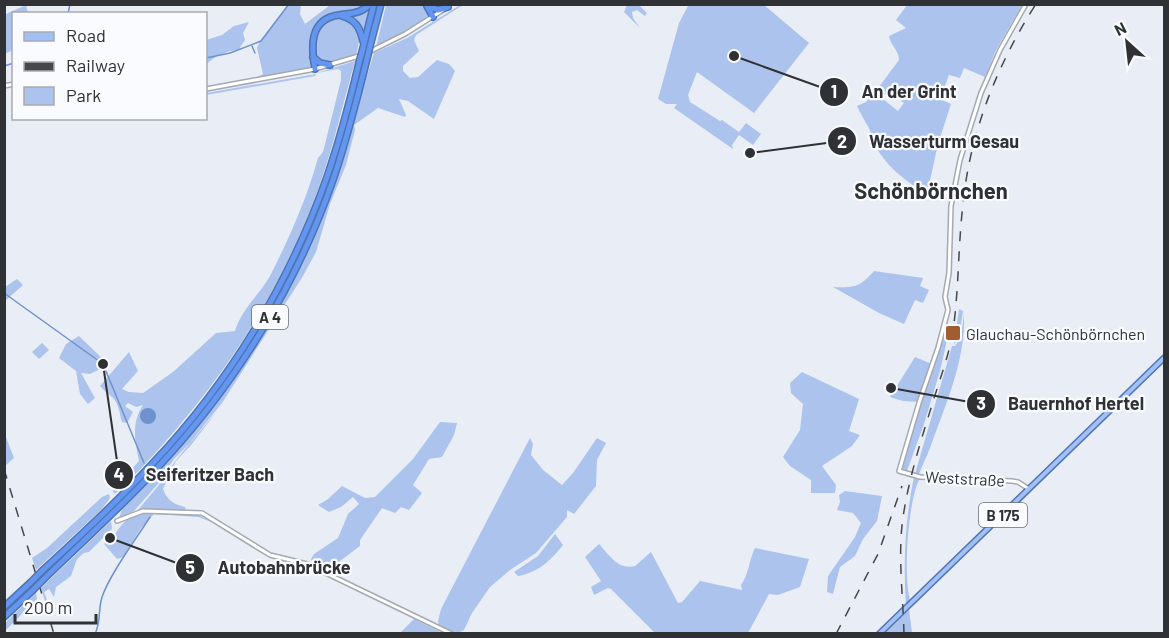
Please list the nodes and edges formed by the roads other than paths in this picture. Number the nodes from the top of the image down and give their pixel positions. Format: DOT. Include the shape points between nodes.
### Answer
graph roads {
  1 [pos="372,4"];
  2 [pos="1026,4"];
  3 [pos="426,5"];
  4 [pos="381,6"];
  5 [pos="450,6"];
  6 [pos="338,15"];
  7 [pos="433,17"];
  8 [pos="366,46"];
  9 [pos="313,56"];
  10 [pos="330,65"];
  11 [pos="315,69"];
  12 [pos="207,89"];
  13 [pos="1164,358"];
  14 [pos="1029,489"];
  15 [pos="117,521"];
  16 [pos="4,608"];
  17 [pos="4,617"];
  18 [pos="452,633"];
  19 [pos="879,633"];
  1 -- 6 [label="highway" via="360,13"];
  1 -- 8 [label="highway, A 4"];
  2 -- 14 [label="street, Weststraße" via="984,86 962,153 951,206 945,297 948,310 899,471 920,477 1012,481"];
  3 -- 5 [label="highway" via="438,10"];
  3 -- 7 [label="highway"];
  4 -- 8 [label="highway, A 4"];
  5 -- 7 [label="street"];
  6 -- 8 [label="highway" via="358,25"];
  6 -- 9 [label="highway" via="322,22 316,30 311,46"];
  7 -- 10 [label="street" via="383,46"];
  8 -- 16 [label="highway, A 4, bridge" via="327,177 302,239 237,358 154,463"];
  8 -- 17 [label="highway, A 4, bridge" via="367,59 333,179 306,246 248,352 158,468"];
  9 -- 10 [label="highway"];
  9 -- 11 [label="highway"];
  10 -- 11 [label="street"];
  11 -- 12 [label="street"];
  13 -- 14 [label="main road, B 175"];
  14 -- 19 [label="main road, B 175"];
  15 -- 18 [label="street" via="143,511 202,513 270,555 307,564"];
}
